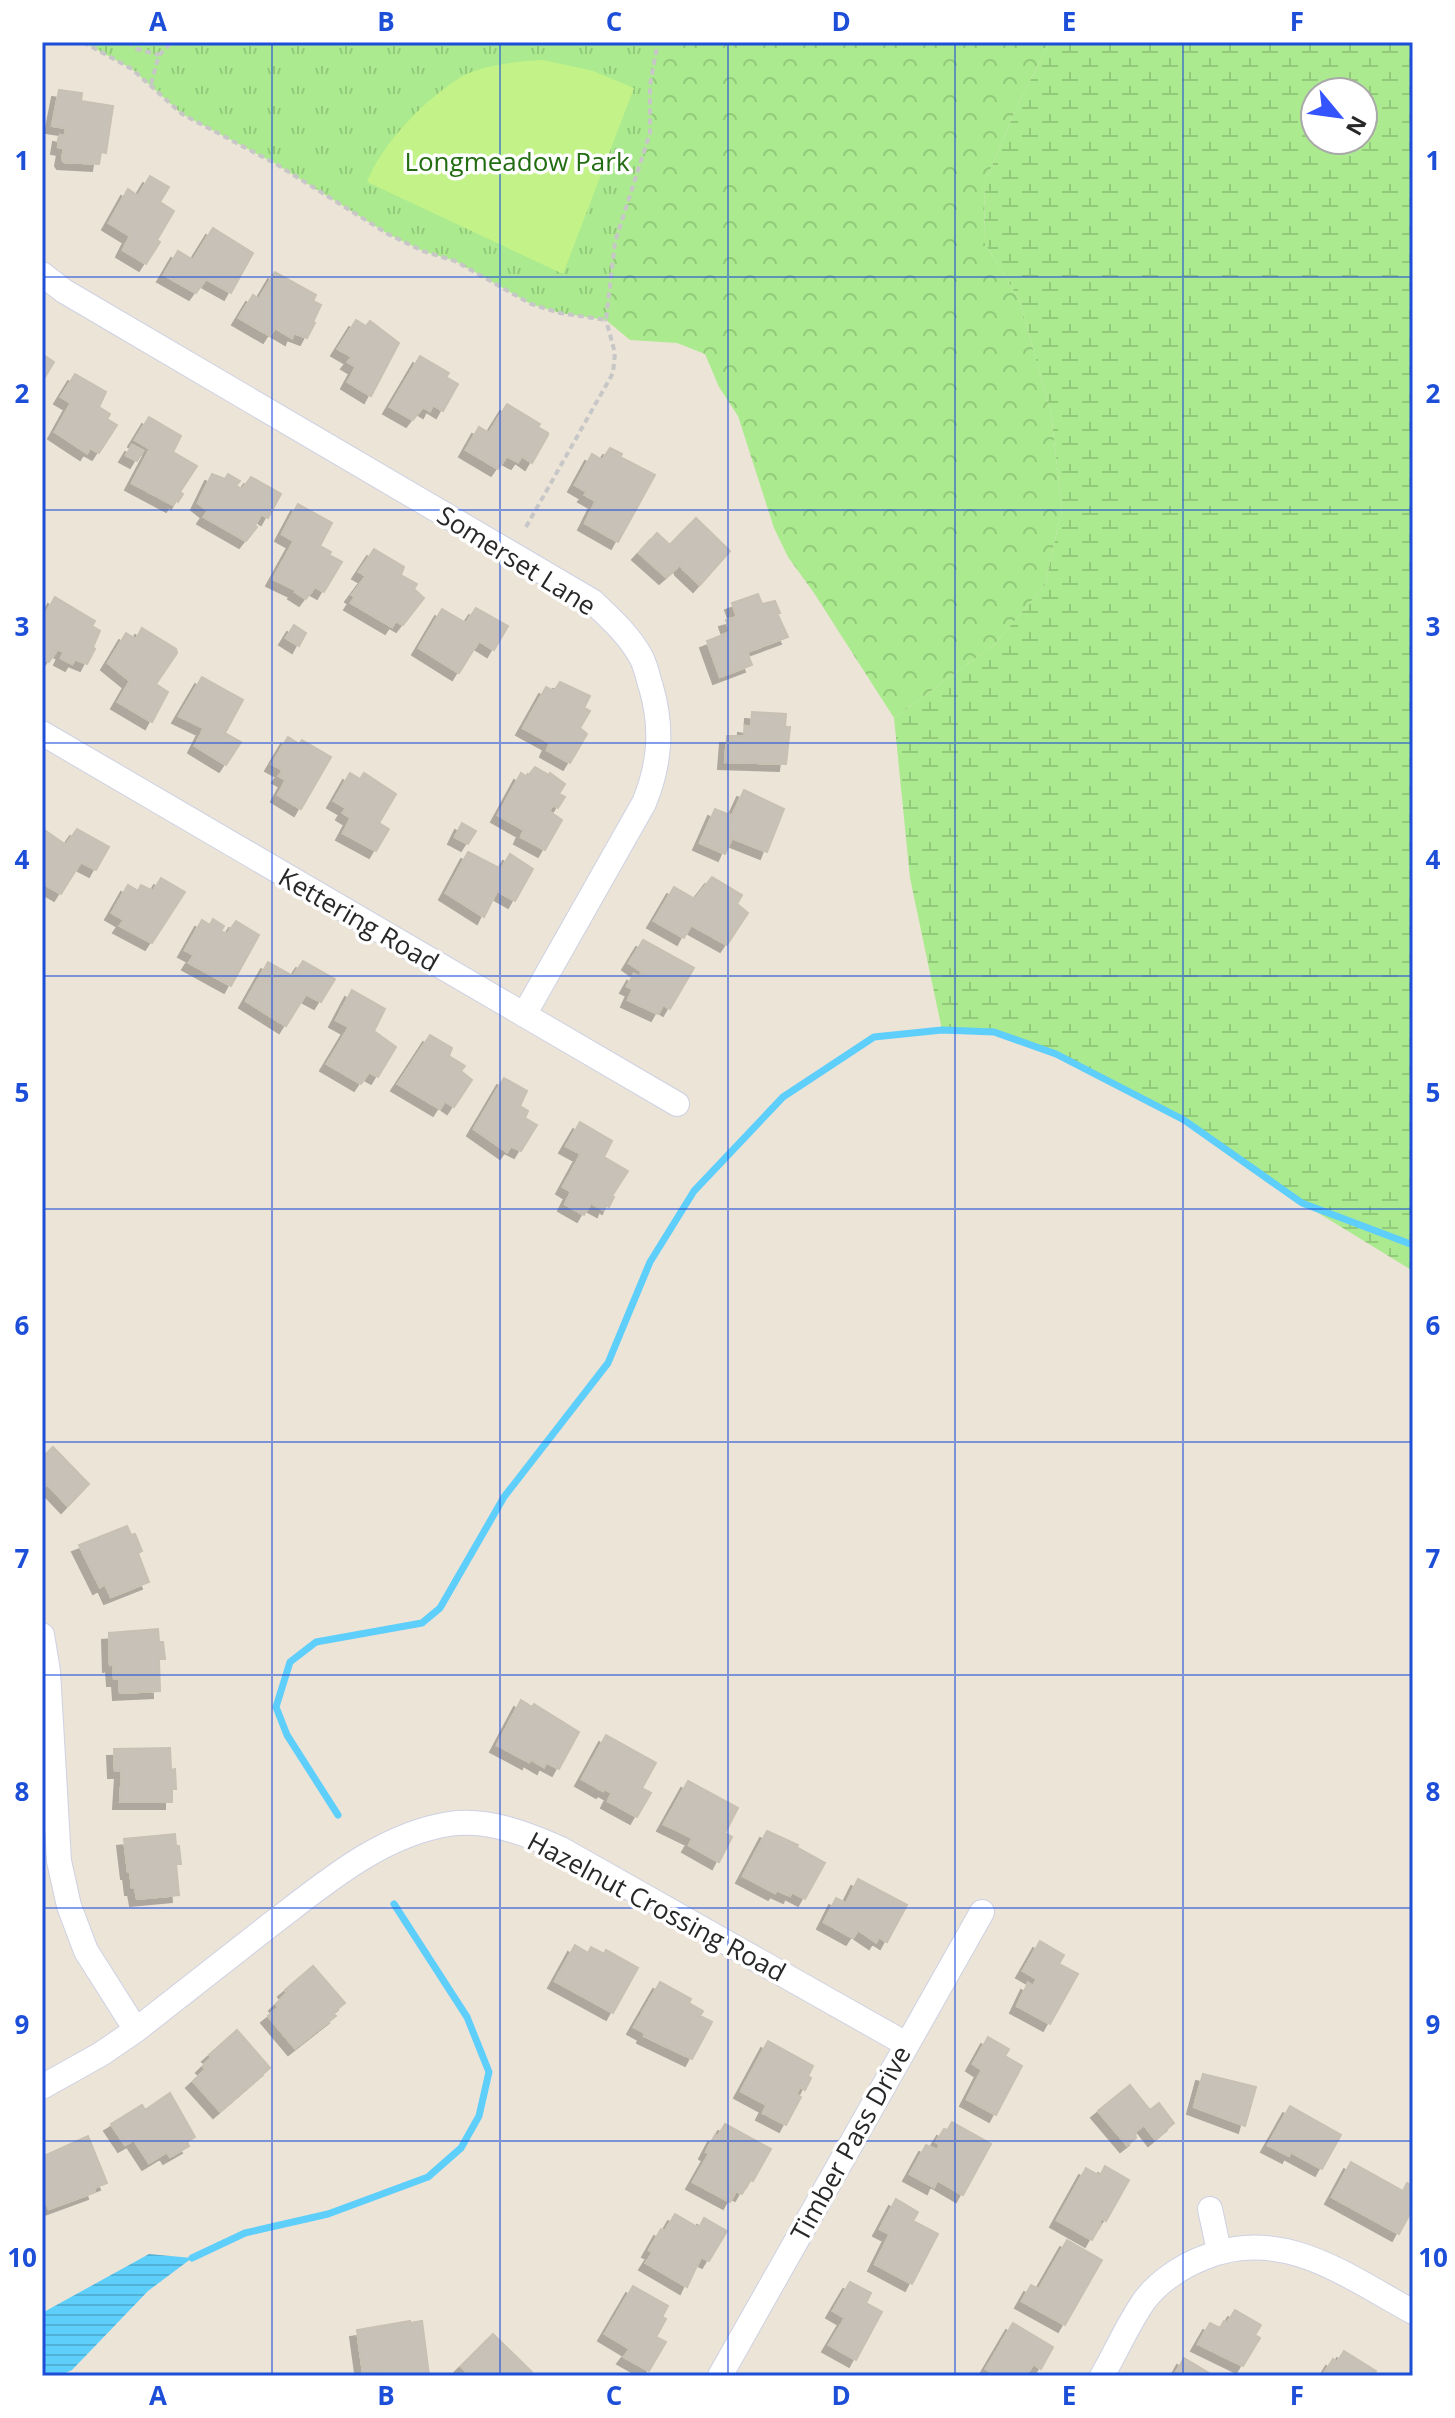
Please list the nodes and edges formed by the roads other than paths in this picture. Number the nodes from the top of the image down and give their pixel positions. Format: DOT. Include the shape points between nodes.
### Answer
graph roads {
  1 [pos="42,274"];
  2 [pos="42,733"];
  3 [pos="524,1015"];
  4 [pos="677,1104"];
  5 [pos="42,1635"];
  6 [pos="982,1912"];
  7 [pos="136,2030"];
  8 [pos="906,2044"];
  9 [pos="42,2087"];
  10 [pos="1210,2209"];
  11 [pos="1219,2251"];
  12 [pos="1413,2312"];
  13 [pos="720,2376"];
  14 [pos="1102,2376"];
  1 -- 3 [label="street, Somerset Lane" via="592,601 623,630 642,659 658,712 659,756 653,782"];
  2 -- 3 [label="street, Kettering Road"];
  3 -- 4 [label="street, Kettering Road"];
  5 -- 7 [label="street" via="59,1861 69,1906 86,1951"];
  6 -- 8 [label="street, Timber Pass Drive"];
  7 -- 8 [label="street, Hazelnut Crossing Road" via="336,1875 376,1850 452,1824 501,1826 561,1849"];
  7 -- 9 [label="street, Hazelnut Crossing Road"];
  8 -- 13 [label="street, Timber Pass Drive"];
  10 -- 11 [label="street"];
  11 -- 12 [label="street" via="1282,2248 1314,2258"];
  11 -- 14 [label="street" via="1182,2266 1145,2299"];
}
